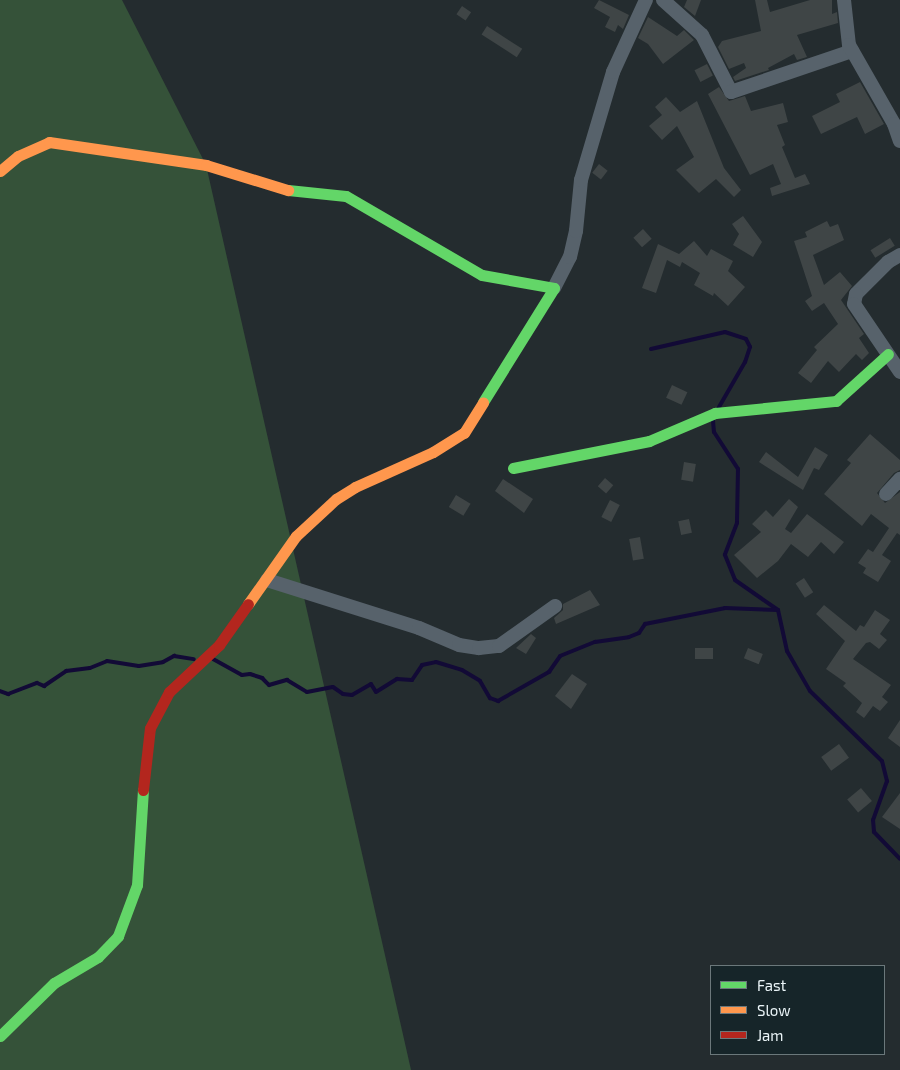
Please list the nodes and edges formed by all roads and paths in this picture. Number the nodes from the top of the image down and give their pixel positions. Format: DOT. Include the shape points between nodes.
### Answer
graph roads {
  1 [pos="646,0"];
  2 [pos="663,0"];
  3 [pos="844,0"];
  4 [pos="852,51"];
  5 [pos="900,141"];
  6 [pos="0,171"];
  7 [pos="900,255"];
  8 [pos="554,288"];
  9 [pos="893,355"];
  10 [pos="900,372"];
  11 [pos="513,468"];
  12 [pos="900,479"];
  13 [pos="886,494"];
  14 [pos="267,580"];
  15 [pos="555,606"];
  16 [pos="0,1036"];
  1 -- 8 [label="street" via="613,72 581,180 570,257"];
  2 -- 4 [label="street" via="702,35 731,92"];
  3 -- 4 [label="street"];
  4 -- 5 [label="street" via="894,124"];
  6 -- 8 [label="street" via="18,156 49,142 206,165 277,189 346,196 482,275"];
  7 -- 9 [label="street" via="888,262 856,294 854,304"];
  8 -- 14 [label="street" via="464,433 433,452 355,487 336,500 296,536"];
  9 -- 10 [label="street"];
  9 -- 11 [label="street" via="836,401 715,413 649,441"];
  12 -- 13 [label="street"];
  14 -- 15 [label="street" via="419,628 459,646 479,648 499,646"];
  14 -- 16 [label="street" via="219,644 169,692 150,728 138,837 137,885 118,936 98,957 54,983"];
}
